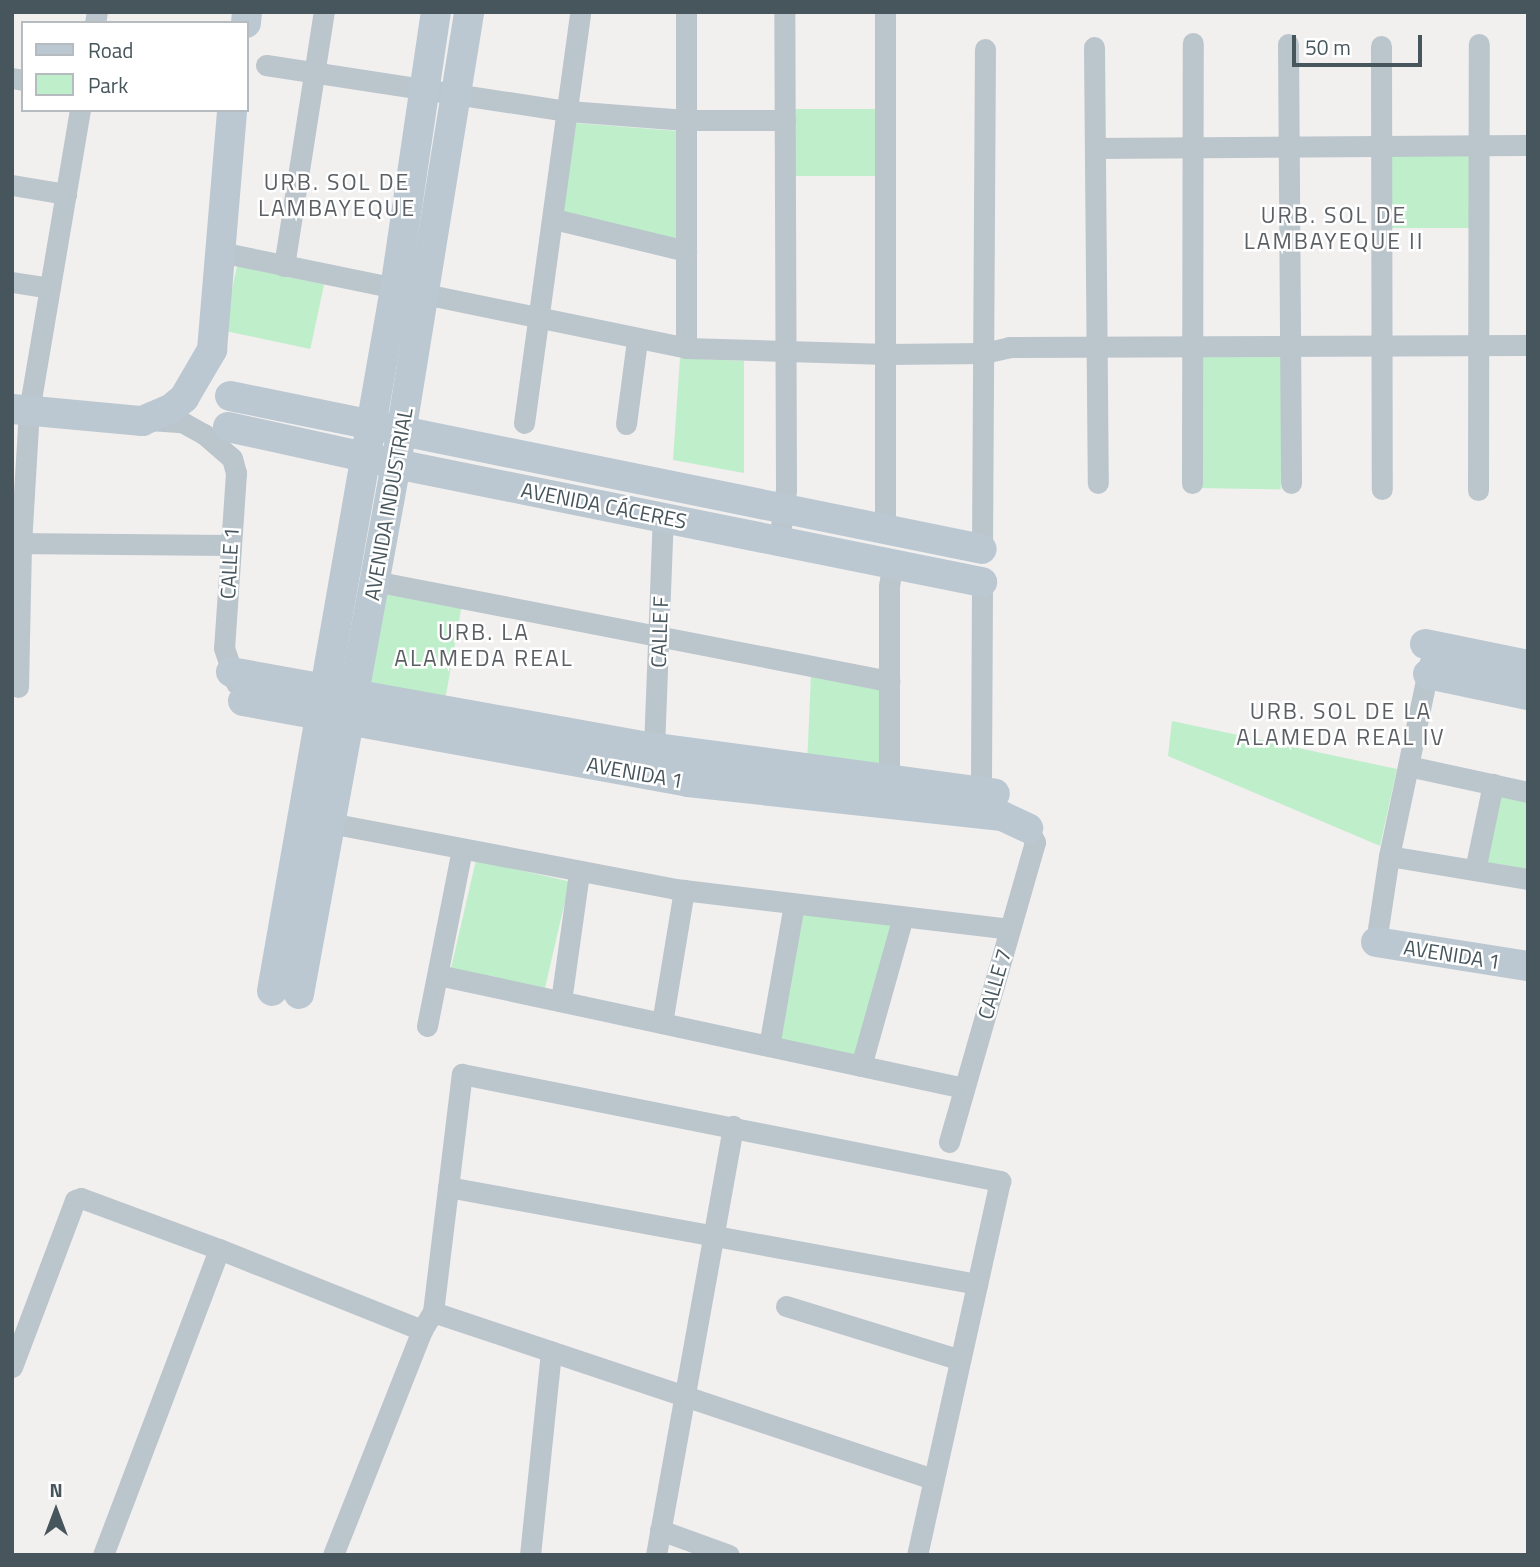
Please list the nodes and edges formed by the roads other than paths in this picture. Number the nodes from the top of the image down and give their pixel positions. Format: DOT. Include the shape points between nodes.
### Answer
graph roads {
  1 [pos="324,12"];
  2 [pos="436,12"];
  3 [pos="469,12"];
  4 [pos="580,12"];
  5 [pos="686,12"];
  6 [pos="785,12"];
  7 [pos="885,12"];
  8 [pos="1193,43"];
  9 [pos="1288,44"];
  10 [pos="1479,44"];
  11 [pos="1381,46"];
  12 [pos="1094,47"];
  13 [pos="985,49"];
  14 [pos="266,65"];
  15 [pos="314,73"];
  16 [pos="424,91"];
  17 [pos="456,96"];
  18 [pos="568,111"];
  19 [pos="80,112"];
  20 [pos="232,112"];
  21 [pos="687,120"];
  22 [pos="785,120"];
  23 [pos="1479,145"];
  24 [pos="1528,145"];
  25 [pos="1381,146"];
  26 [pos="1193,147"];
  27 [pos="1289,147"];
  28 [pos="1095,148"];
  29 [pos="12,185"];
  30 [pos="66,194"];
  31 [pos="554,219"];
  32 [pos="686,251"];
  33 [pos="220,252"];
  34 [pos="284,266"];
  35 [pos="12,282"];
  36 [pos="50,288"];
  37 [pos="395,289"];
  38 [pos="424,295"];
  39 [pos="539,320"];
  40 [pos="637,340"];
  41 [pos="1382,345"];
  42 [pos="1478,345"];
  43 [pos="1528,345"];
  44 [pos="1097,346"];
  45 [pos="1192,346"];
  46 [pos="1290,346"];
  47 [pos="686,348"];
  48 [pos="786,353"];
  49 [pos="984,353"];
  50 [pos="887,354"];
  51 [pos="230,396"];
  52 [pos="21,410"];
  53 [pos="142,421"];
  54 [pos="372,422"];
  55 [pos="524,424"];
  56 [pos="626,424"];
  57 [pos="401,429"];
  58 [pos="216,430"];
  59 [pos="366,458"];
  60 [pos="396,464"];
  61 [pos="1098,483"];
  62 [pos="1192,483"];
  63 [pos="1292,483"];
  64 [pos="1382,489"];
  65 [pos="1478,490"];
  66 [pos="785,511"];
  67 [pos="663,517"];
  68 [pos="885,530"];
  69 [pos="779,541"];
  70 [pos="17,544"];
  71 [pos="229,545"];
  72 [pos="982,549"];
  73 [pos="893,562"];
  74 [pos="374,581"];
  75 [pos="982,582"];
  76 [pos="659,635"];
  77 [pos="1429,654"];
  78 [pos="1528,665"];
  79 [pos="231,672"];
  80 [pos="889,681"];
  81 [pos="18,687"];
  82 [pos="1528,695"];
  83 [pos="243,701"];
  84 [pos="337,705"];
  85 [pos="654,748"];
  86 [pos="1408,766"];
  87 [pos="889,770"];
  88 [pos="1493,784"];
  89 [pos="988,787"];
  90 [pos="1528,792"];
  91 [pos="330,823"];
  92 [pos="1028,828"];
  93 [pos="462,850"];
  94 [pos="1389,856"];
  95 [pos="1475,870"];
  96 [pos="579,873"];
  97 [pos="1528,879"];
  98 [pos="684,890"];
  99 [pos="794,904"];
  100 [pos="903,917"];
  101 [pos="1010,929"];
  102 [pos="1376,942"];
  103 [pos="1528,967"];
  104 [pos="438,975"];
  105 [pos="561,1001"];
  106 [pos="662,1023"];
  107 [pos="428,1026"];
  108 [pos="769,1046"];
  109 [pos="861,1066"];
  110 [pos="964,1088"];
  111 [pos="733,1126"];
  112 [pos="949,1142"];
  113 [pos="448,1187"];
  114 [pos="713,1236"];
  115 [pos="219,1249"];
  116 [pos="977,1284"];
  117 [pos="786,1306"];
  118 [pos="427,1321"];
  119 [pos="551,1351"];
  120 [pos="960,1360"];
  121 [pos="12,1367"];
  122 [pos="685,1396"];
  123 [pos="933,1479"];
  124 [pos="660,1530"];
  125 [pos="103,1555"];
  126 [pos="333,1555"];
  127 [pos="530,1555"];
  128 [pos="656,1555"];
  129 [pos="729,1555"];
  130 [pos="916,1555"];
  1 -- 15 [label="street"];
  2 -- 16 [label="street, AVENIDA INDUSTRIAL"];
  3 -- 17 [label="street, AVENIDA INDUSTRIAL"];
  4 -- 18 [label="street"];
  5 -- 21 [label="street"];
  6 -- 22 [label="street"];
  7 -- 50 [label="street"];
  8 -- 26 [label="street"];
  9 -- 27 [label="street"];
  10 -- 23 [label="street"];
  11 -- 25 [label="street"];
  12 -- 28 [label="street"];
  13 -- 49 [label="street"];
  14 -- 15 [label="street"];
  15 -- 16 [label="street"];
  15 -- 34 [label="street"];
  16 -- 17 [label="street"];
  16 -- 37 [label="street, AVENIDA INDUSTRIAL"];
  17 -- 18 [label="street"];
  17 -- 38 [label="street, AVENIDA INDUSTRIAL"];
  18 -- 21 [label="street"];
  18 -- 31 [label="street"];
  19 -- 30 [label="street"];
  20 -- 33 [label="street"];
  21 -- 22 [label="street"];
  21 -- 32 [label="street"];
  22 -- 48 [label="street"];
  23 -- 24 [label="street"];
  23 -- 25 [label="street"];
  23 -- 42 [label="street"];
  25 -- 27 [label="street"];
  25 -- 41 [label="street"];
  26 -- 27 [label="street"];
  26 -- 28 [label="street"];
  26 -- 45 [label="street"];
  27 -- 46 [label="street"];
  28 -- 44 [label="street"];
  29 -- 30 [label="street"];
  30 -- 36 [label="street"];
  31 -- 32 [label="street"];
  31 -- 39 [label="street"];
  32 -- 47 [label="street"];
  33 -- 34 [label="street"];
  33 -- 53 [label="street" via="212,350 184,398"];
  34 -- 37 [label="street"];
  35 -- 36 [label="street"];
  36 -- 52 [label="street"];
  37 -- 38 [label="street"];
  37 -- 54 [label="street, AVENIDA INDUSTRIAL"];
  38 -- 39 [label="street"];
  38 -- 57 [label="street, AVENIDA INDUSTRIAL"];
  39 -- 40 [label="street"];
  39 -- 55 [label="street"];
  40 -- 47 [label="street"];
  40 -- 56 [label="street"];
  41 -- 42 [label="street"];
  41 -- 46 [label="street"];
  41 -- 64 [label="street"];
  42 -- 43 [label="street"];
  42 -- 65 [label="street"];
  44 -- 45 [label="street"];
  44 -- 49 [label="street" via="1009,347"];
  44 -- 61 [label="street"];
  45 -- 46 [label="street"];
  45 -- 62 [label="street"];
  46 -- 63 [label="street"];
  47 -- 48 [label="street"];
  48 -- 50 [label="street"];
  48 -- 66 [label="street"];
  49 -- 50 [label="street"];
  49 -- 72 [label="street"];
  50 -- 68 [label="street"];
  51 -- 54 [label="street, AVENIDA CÁCERES"];
  52 -- 53 [label="street"];
  52 -- 70 [label="street"];
  53 -- 58 [label="street, CALLE 1" via="182,422"];
  54 -- 57 [label="street, AVENIDA CÁCERES"];
  54 -- 59 [label="street, AVENIDA INDUSTRIAL"];
  57 -- 60 [label="street, AVENIDA INDUSTRIAL"];
  57 -- 66 [label="street, AVENIDA CÁCERES"];
  58 -- 59 [label="street, AVENIDA CÁCERES"];
  58 -- 71 [label="street, CALLE 1" via="236,473"];
  59 -- 60 [label="street, AVENIDA CÁCERES"];
  59 -- 84 [label="street, AVENIDA INDUSTRIAL"];
  60 -- 67 [label="street, AVENIDA CÁCERES"];
  60 -- 74 [label="street, AVENIDA INDUSTRIAL"];
  66 -- 68 [label="street, AVENIDA CÁCERES"];
  66 -- 69 [label="street"];
  67 -- 69 [label="street, AVENIDA CÁCERES"];
  67 -- 76 [label="street, CALLE F"];
  68 -- 72 [label="street, AVENIDA CÁCERES"];
  69 -- 73 [label="street, AVENIDA CÁCERES"];
  70 -- 71 [label="street"];
  70 -- 81 [label="street"];
  71 -- 79 [label="street, CALLE 1" via="225,648"];
  73 -- 75 [label="street, AVENIDA CÁCERES"];
  73 -- 80 [label="street"];
  74 -- 76 [label="street"];
  74 -- 84 [label="street, AVENIDA INDUSTRIAL"];
  75 -- 89 [label="street"];
  76 -- 80 [label="street"];
  76 -- 85 [label="street, CALLE F"];
  77 -- 78 [label="street"];
  77 -- 82 [label="street"];
  77 -- 86 [label="street"];
  79 -- 83 [label="street, CALLE 1"];
  79 -- 84 [label="street, AVENIDA 1"];
  80 -- 87 [label="street"];
  83 -- 84 [label="street, AVENIDA 1"];
  84 -- 85 [label="street, AVENIDA 1"];
  84 -- 91 [label="street, AVENIDA INDUSTRIAL"];
  84 -- 91 [label="street, AVENIDA INDUSTRIAL" via="286,992"];
  84 -- 92 [label="street, AVENIDA 1" via="688,782 1002,816"];
  85 -- 89 [label="street, AVENIDA 1"];
  86 -- 88 [label="street"];
  86 -- 94 [label="street"];
  88 -- 90 [label="street"];
  88 -- 95 [label="street"];
  91 -- 93 [label="street"];
  92 -- 101 [label="street, CALLE 7" via="1035,842"];
  93 -- 96 [label="street"];
  93 -- 104 [label="street"];
  94 -- 95 [label="street"];
  94 -- 102 [label="street"];
  95 -- 97 [label="street"];
  96 -- 98 [label="street"];
  96 -- 105 [label="street"];
  98 -- 99 [label="street"];
  98 -- 106 [label="street"];
  99 -- 100 [label="street"];
  99 -- 108 [label="street"];
  100 -- 101 [label="street"];
  100 -- 109 [label="street"];
  101 -- 110 [label="street, CALLE 7"];
  102 -- 103 [label="street, AVENIDA 1"];
  104 -- 105 [label="street"];
  104 -- 107 [label="street"];
  105 -- 106 [label="street"];
  106 -- 108 [label="street"];
  108 -- 109 [label="street"];
  109 -- 110 [label="street"];
  110 -- 112 [label="street, CALLE 7"];
  111 -- 113 [label="street" via="462,1074"];
  111 -- 114 [label="street"];
  111 -- 116 [label="street" via="1000,1181"];
  113 -- 114 [label="street"];
  113 -- 118 [label="street"];
  114 -- 116 [label="street"];
  114 -- 122 [label="street"];
  115 -- 118 [label="street"];
  115 -- 121 [label="street" via="81,1198 75,1200"];
  115 -- 125 [label="street"];
  116 -- 120 [label="street"];
  117 -- 120 [label="street"];
  118 -- 119 [label="street"];
  118 -- 126 [label="street"];
  119 -- 122 [label="street"];
  119 -- 127 [label="street"];
  120 -- 123 [label="street"];
  122 -- 123 [label="street"];
  122 -- 124 [label="street"];
  123 -- 130 [label="street"];
  124 -- 128 [label="street"];
  124 -- 129 [label="street"];
}
